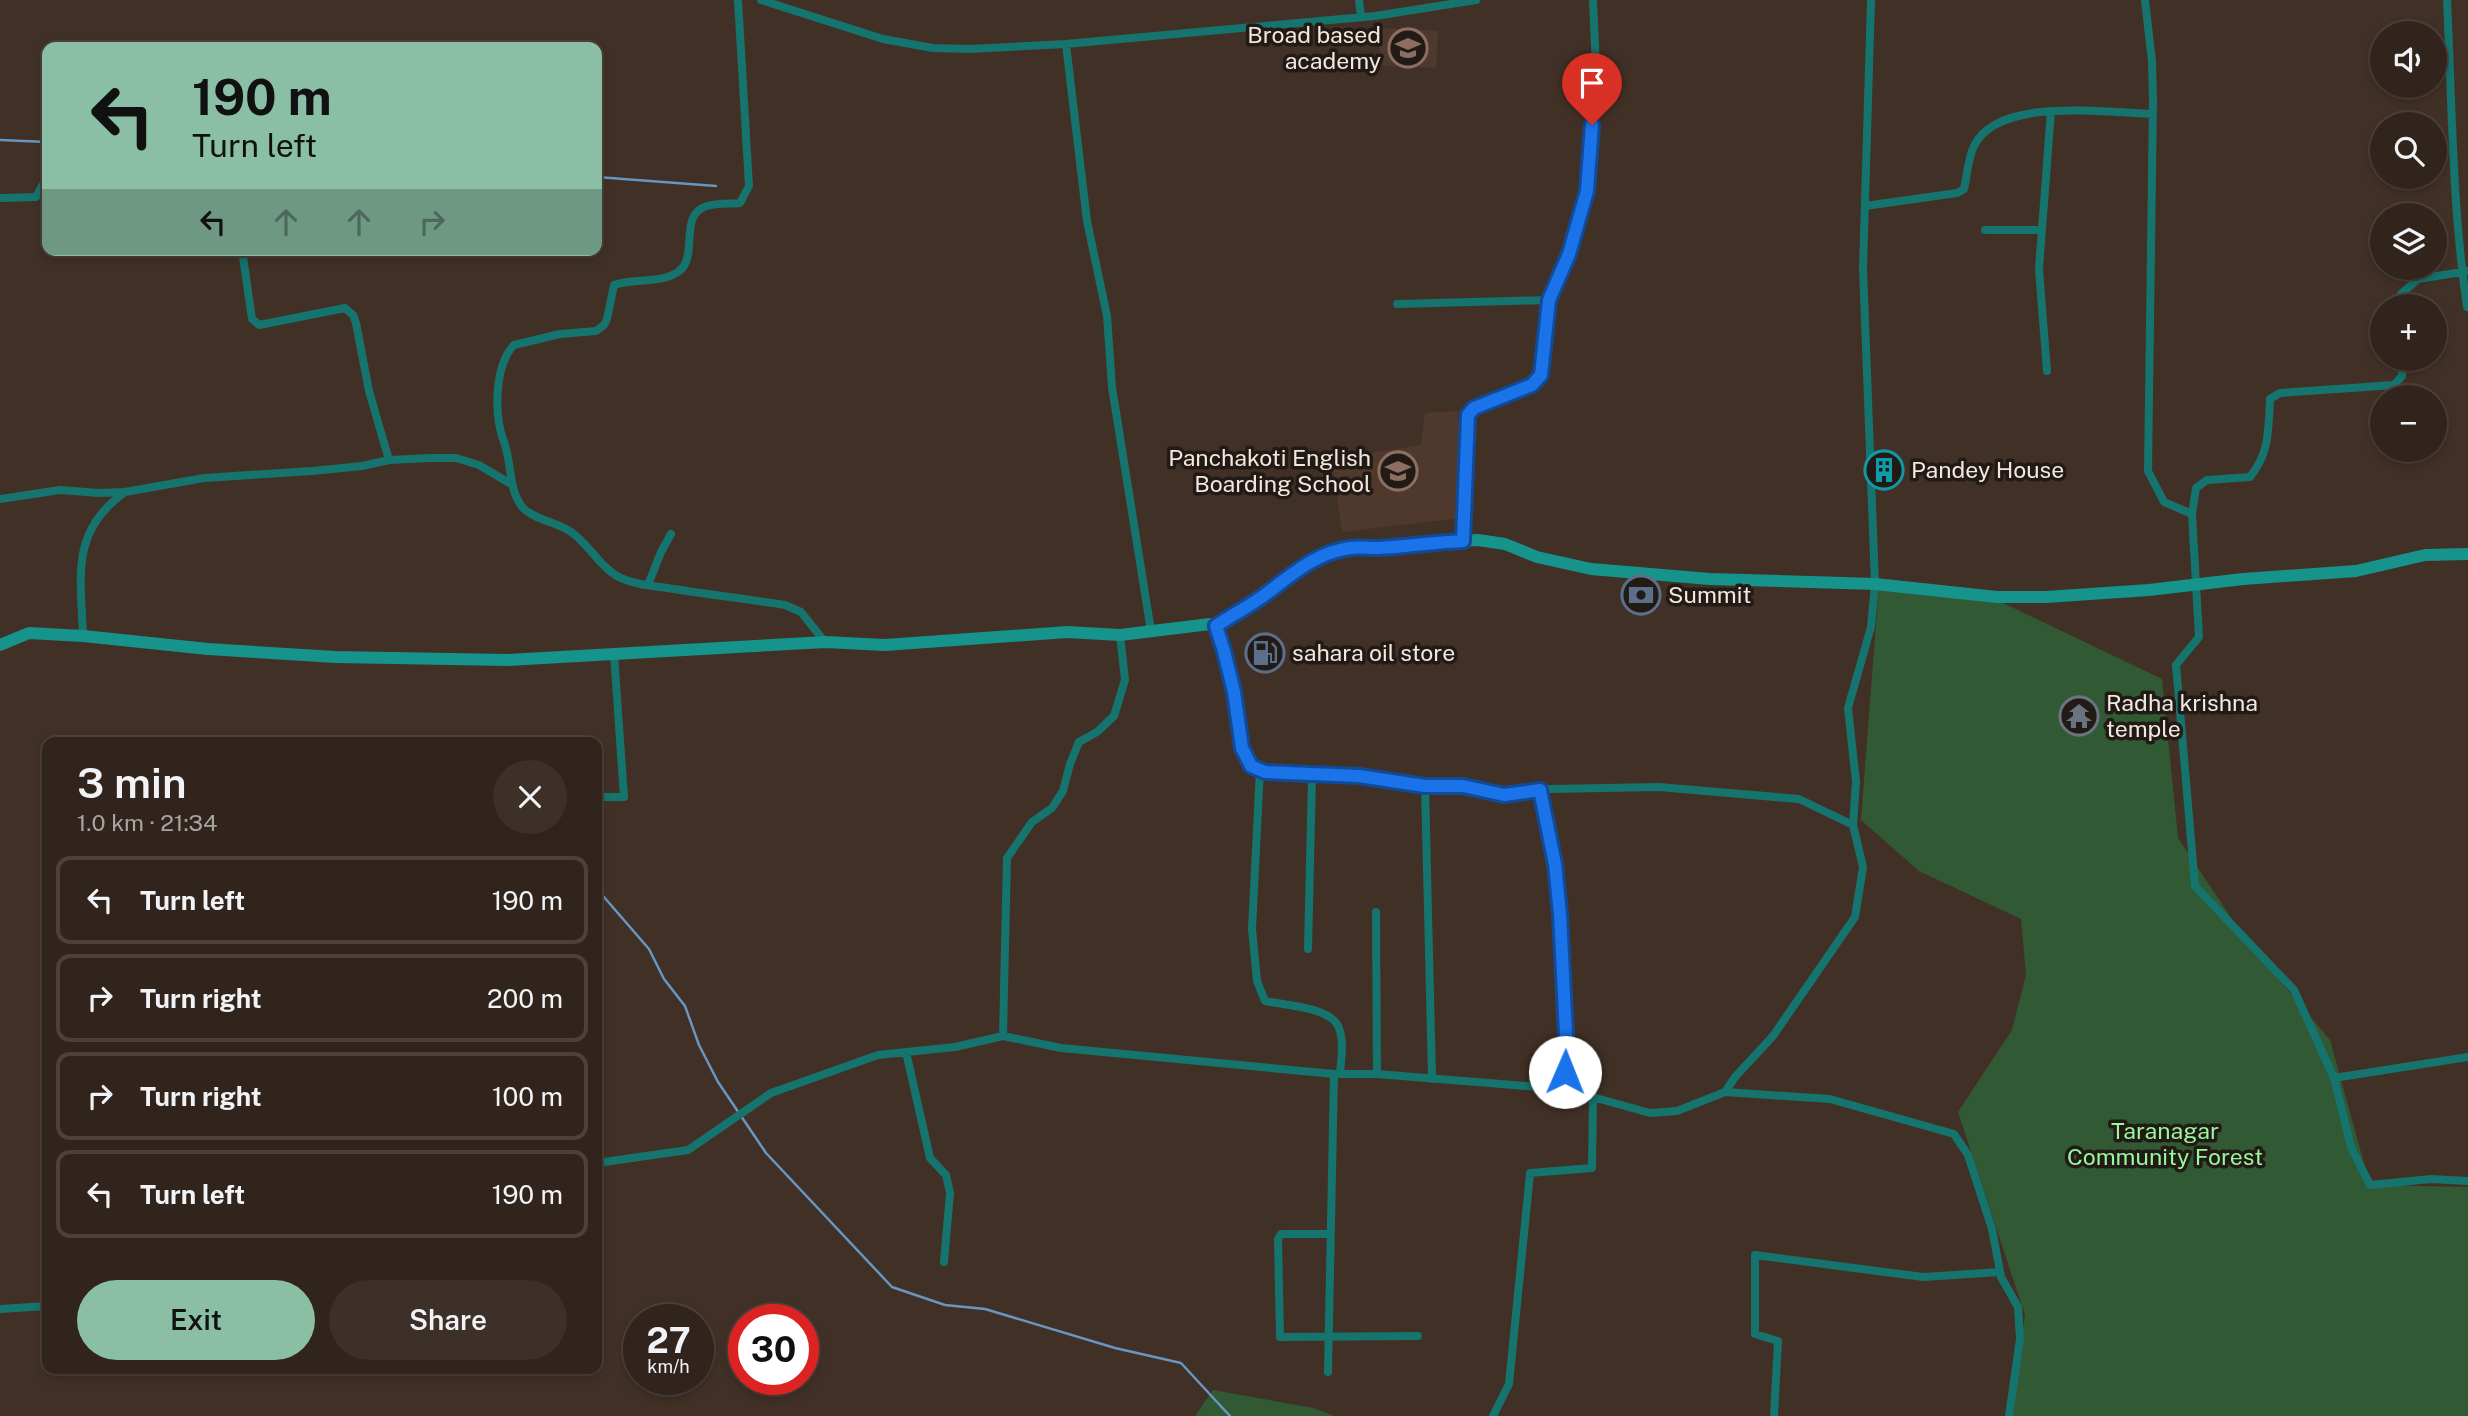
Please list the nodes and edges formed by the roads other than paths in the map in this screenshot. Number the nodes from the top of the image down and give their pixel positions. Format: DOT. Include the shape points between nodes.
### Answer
graph roads {
  1 [pos="738,0"];
  2 [pos="761,0"];
  3 [pos="1359,0"];
  4 [pos="1475,0"];
  5 [pos="1593,0"];
  6 [pos="1871,0"];
  7 [pos="2145,0"];
  8 [pos="2447,0"];
  9 [pos="1361,17"];
  10 [pos="1066,44"];
  11 [pos="2051,111"];
  12 [pos="2153,114"];
  13 [pos="42,186"];
  14 [pos="0,198"];
  15 [pos="1865,206"];
  16 [pos="1985,230"];
  17 [pos="2040,230"];
  18 [pos="243,256"];
  19 [pos="2465,272"];
  20 [pos="2401,294"];
  21 [pos="1549,300"];
  22 [pos="1397,304"];
  23 [pos="2468,307"];
  24 [pos="2047,371"];
  25 [pos="2402,371"];
  26 [pos="389,460"];
  27 [pos="511,484"];
  28 [pos="125,492"];
  29 [pos="0,499"];
  30 [pos="2192,514"];
  31 [pos="671,534"];
  32 [pos="1463,541"];
  33 [pos="2468,554"];
  34 [pos="1875,584"];
  35 [pos="2195,584"];
  36 [pos="648,585"];
  37 [pos="1216,626"];
  38 [pos="1151,631"];
  39 [pos="1119,635"];
  40 [pos="82,636"];
  41 [pos="825,642"];
  42 [pos="0,645"];
  43 [pos="614,654"];
  44 [pos="1260,770"];
  45 [pos="1312,776"];
  46 [pos="1425,786"];
  47 [pos="1540,790"];
  48 [pos="602,797"];
  49 [pos="1853,825"];
  50 [pos="1376,912"];
  51 [pos="1308,949"];
  52 [pos="1003,1036"];
  53 [pos="906,1052"];
  54 [pos="2468,1057"];
  55 [pos="1377,1073"];
  56 [pos="1337,1074"];
  57 [pos="2334,1078"];
  58 [pos="1432,1079"];
  59 [pos="1564,1089"];
  60 [pos="1725,1092"];
  61 [pos="1593,1098"];
  62 [pos="602,1162"];
  63 [pos="2468,1181"];
  64 [pos="1330,1234"];
  65 [pos="944,1262"];
  66 [pos="2000,1272"];
  67 [pos="42,1306"];
  68 [pos="0,1308"];
  69 [pos="1418,1336"];
  70 [pos="1327,1338"];
  71 [pos="1328,1372"];
  72 [pos="1493,1416"];
  73 [pos="1774,1416"];
  74 [pos="2009,1416"];
  1 -- 27 [label="street" via="749,186 740,203 707,206 695,213 687,257 678,272 614,285 607,319 596,331 530,340 508,351 498,396 499,428 509,455"];
  2 -- 10 [label="street" via="883,39 933,48"];
  3 -- 9 [label="street"];
  4 -- 9 [label="street"];
  5 -- 21 [label="street" via="1596,68 1587,191 1569,254"];
  6 -- 15 [label="street"];
  7 -- 12 [label="street"];
  8 -- 19 [label="street" via="2455,185"];
  9 -- 10 [label="street"];
  10 -- 38 [label="street" via="1087,221 1107,316 1112,387"];
  11 -- 12 [label="street"];
  11 -- 15 [label="street" via="1993,125 1974,146 1964,189 1957,193"];
  11 -- 17 [label="street"];
  12 -- 30 [label="street" via="2148,471 2164,502"];
  13 -- 14 [label="street" via="36,197"];
  15 -- 34 [label="street" via="1863,268"];
  16 -- 17 [label="street"];
  17 -- 24 [label="street"];
  18 -- 26 [label="street" via="252,319 259,325 345,308 353,315"];
  19 -- 20 [label="street" via="2418,279"];
  19 -- 23 [label="street"];
  21 -- 22 [label="street"];
  21 -- 32 [label="street" via="1541,375 1532,385 1474,408 1468,415"];
  25 -- 30 [label="street" via="2395,385 2280,393 2270,400 2262,462 2250,477 2207,480 2196,488"];
  26 -- 27 [label="street" via="456,458"];
  26 -- 28 [label="street" via="204,478"];
  27 -- 36 [label="street" via="523,507 533,515 578,537 617,576"];
  28 -- 29 [label="street" via="60,490"];
  28 -- 40 [label="street" via="99,515 83,549"];
  30 -- 35 [label="street"];
  31 -- 36 [label="street"];
  32 -- 34 [label="street" via="1505,544 1537,557 1591,569 1710,579"];
  32 -- 37 [label="street" via="1349,548 1292,573"];
  33 -- 35 [label="street" via="2424,555 2356,571"];
  34 -- 35 [label="street" via="1997,597 2046,597"];
  34 -- 49 [label="street" via="1871,627 1848,708 1856,782"];
  35 -- 57 [label="street" via="2199,637 2176,664 2194,886 2294,990"];
  36 -- 41 [label="street" via="785,605 801,612"];
  37 -- 38 [label="street"];
  37 -- 44 [label="street" via="1234,692 1242,748 1251,766"];
  38 -- 39 [label="street"];
  39 -- 41 [label="street" via="1067,632 886,645"];
  39 -- 52 [label="street" via="1125,680 1114,716 1079,742 1063,792 1052,808 1031,821 1007,858"];
  40 -- 42 [label="street" via="29,633"];
  40 -- 43 [label="street" via="380,659 508,660"];
  41 -- 43 [label="street"];
  43 -- 48 [label="street" via="624,797"];
  44 -- 45 [label="street"];
  44 -- 56 [label="street" via="1252,929 1257,981 1265,1001 1326,1013 1338,1025"];
  45 -- 46 [label="street" via="1359,776"];
  45 -- 51 [label="street"];
  46 -- 47 [label="street" via="1463,786 1504,795"];
  46 -- 58 [label="street"];
  47 -- 49 [label="street" via="1659,788 1799,799"];
  47 -- 59 [label="street" via="1560,914 1567,1055"];
  49 -- 60 [label="street" via="1863,867 1855,917 1773,1036"];
  50 -- 55 [label="street"];
  52 -- 53 [label="street"];
  52 -- 56 [label="street" via="1061,1048"];
  53 -- 62 [label="street" via="878,1055 771,1093 688,1150"];
  53 -- 65 [label="street" via="929,1158 946,1175 950,1193"];
  54 -- 57 [label="street"];
  55 -- 56 [label="street"];
  55 -- 58 [label="street"];
  56 -- 64 [label="street"];
  57 -- 63 [label="street" via="2351,1147 2371,1185 2431,1178"];
  58 -- 59 [label="street"];
  59 -- 61 [label="street"];
  60 -- 61 [label="street" via="1677,1111 1650,1113"];
  60 -- 66 [label="street" via="1830,1099 1954,1134 1968,1155 1992,1229"];
  61 -- 72 [label="street" via="1591,1168 1530,1173 1509,1384"];
  64 -- 70 [label="street"];
  64 -- 70 [label="street" via="1281,1234 1278,1240 1280,1337"];
  66 -- 73 [label="street" via="1923,1277 1755,1255 1755,1334 1778,1340"];
  66 -- 74 [label="street" via="2018,1307 2020,1339"];
  67 -- 68 [label="street"];
  69 -- 70 [label="street"];
  70 -- 71 [label="street"];
}
